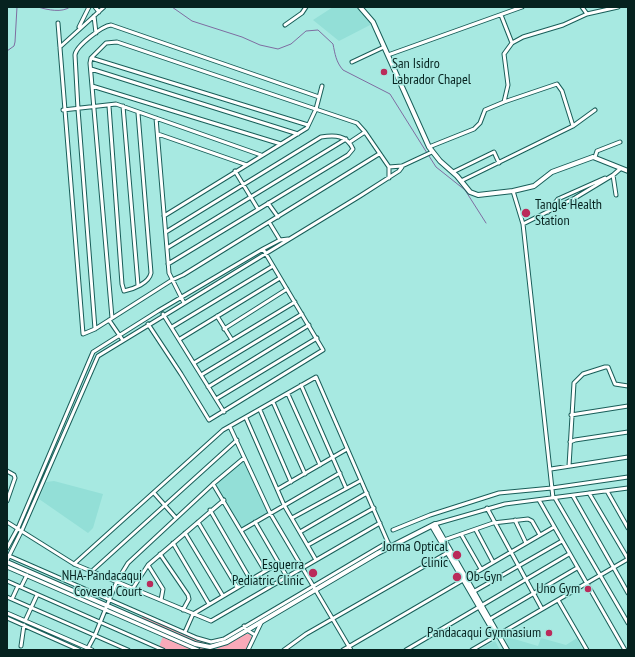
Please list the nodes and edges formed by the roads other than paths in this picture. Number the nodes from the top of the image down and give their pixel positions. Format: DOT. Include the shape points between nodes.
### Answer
graph roads {
  1 [pos="89,7"];
  2 [pos="95,7"];
  3 [pos="104,7"];
  4 [pos="306,7"];
  5 [pos="360,7"];
  6 [pos="522,7"];
  7 [pos="582,7"];
  8 [pos="618,7"];
  9 [pos="99,12"];
  10 [pos="587,14"];
  11 [pos="501,15"];
  12 [pos="94,16"];
  13 [pos="58,23"];
  14 [pos="285,25"];
  15 [pos="78,29"];
  16 [pos="96,33"];
  17 [pos="512,43"];
  18 [pos="60,47"];
  19 [pos="384,47"];
  20 [pos="388,55"];
  21 [pos="91,58"];
  22 [pos="352,62"];
  23 [pos="91,69"];
  24 [pos="92,86"];
  25 [pos="322,86"];
  26 [pos="319,97"];
  27 [pos="504,102"];
  28 [pos="109,106"];
  29 [pos="123,106"];
  30 [pos="93,108"];
  31 [pos="78,109"];
  32 [pos="316,109"];
  33 [pos="63,110"];
  34 [pos="595,110"];
  35 [pos="138,113"];
  36 [pos="156,118"];
  37 [pos="308,125"];
  38 [pos="573,126"];
  39 [pos="366,132"];
  40 [pos="158,134"];
  41 [pos="298,134"];
  42 [pos="346,139"];
  43 [pos="350,142"];
  44 [pos="620,142"];
  45 [pos="281,144"];
  46 [pos="429,147"];
  47 [pos="429,153"];
  48 [pos="379,154"];
  49 [pos="261,156"];
  50 [pos="594,156"];
  51 [pos="499,163"];
  52 [pos="247,164"];
  53 [pos="402,166"];
  54 [pos="389,167"];
  55 [pos="620,169"];
  56 [pos="235,171"];
  57 [pos="628,171"];
  58 [pos="453,172"];
  59 [pos="613,175"];
  60 [pos="388,178"];
  61 [pos="461,180"];
  62 [pos="242,185"];
  63 [pos="514,191"];
  64 [pos="616,195"];
  65 [pos="250,197"];
  66 [pos="268,203"];
  67 [pos="258,209"];
  68 [pos="547,212"];
  69 [pos="164,216"];
  70 [pos="278,217"];
  71 [pos="269,222"];
  72 [pos="523,224"];
  73 [pos="166,232"];
  74 [pos="290,239"];
  75 [pos="280,240"];
  76 [pos="167,248"];
  77 [pos="263,249"];
  78 [pos="265,254"];
  79 [pos="168,264"];
  80 [pos="273,266"];
  81 [pos="280,278"];
  82 [pos="172,280"];
  83 [pos="138,285"];
  84 [pos="287,289"];
  85 [pos="181,297"];
  86 [pos="295,302"];
  87 [pos="184,303"];
  88 [pos="163,314"];
  89 [pos="302,314"];
  90 [pos="217,316"];
  91 [pos="110,319"];
  92 [pos="148,324"];
  93 [pos="309,325"];
  94 [pos="172,326"];
  95 [pos="95,329"];
  96 [pos="224,329"];
  97 [pos="119,335"];
  98 [pos="317,338"];
  99 [pos="122,339"];
  100 [pos="180,339"];
  101 [pos="232,340"];
  102 [pos="194,363"];
  103 [pos="201,375"];
  104 [pos="301,385"];
  105 [pos="628,386"];
  106 [pos="208,387"];
  107 [pos="288,394"];
  108 [pos="216,399"];
  109 [pos="73,400"];
  110 [pos="78,402"];
  111 [pos="273,402"];
  112 [pos="628,406"];
  113 [pos="260,410"];
  114 [pos="224,412"];
  115 [pos="571,415"];
  116 [pos="246,418"];
  117 [pos="230,426"];
  118 [pos="628,432"];
  119 [pos="237,440"];
  120 [pos="570,442"];
  121 [pos="347,449"];
  122 [pos="628,457"];
  123 [pos="244,458"];
  124 [pos="333,458"];
  125 [pos="320,465"];
  126 [pos="569,466"];
  127 [pos="551,470"];
  128 [pos="7,471"];
  129 [pos="340,473"];
  130 [pos="305,474"];
  131 [pos="628,477"];
  132 [pos="360,480"];
  133 [pos="291,482"];
  134 [pos="213,484"];
  135 [pos="346,488"];
  136 [pos="552,488"];
  137 [pos="628,488"];
  138 [pos="9,490"];
  139 [pos="278,490"];
  140 [pos="607,491"];
  141 [pos="154,492"];
  142 [pos="366,493"];
  143 [pos="589,493"];
  144 [pos="573,496"];
  145 [pos="554,498"];
  146 [pos="224,500"];
  147 [pos="539,500"];
  148 [pos="7,501"];
  149 [pos="165,505"];
  150 [pos="284,505"];
  151 [pos="374,508"];
  152 [pos="487,508"];
  153 [pos="210,510"];
  154 [pos="270,513"];
  155 [pos="176,518"];
  156 [pos="292,518"];
  157 [pos="515,520"];
  158 [pos="7,522"];
  159 [pos="198,522"];
  160 [pos="255,522"];
  161 [pos="626,522"];
  162 [pos="493,523"];
  163 [pos="380,524"];
  164 [pos="434,525"];
  165 [pos="554,527"];
  166 [pos="18,528"];
  167 [pos="628,528"];
  168 [pos="22,530"];
  169 [pos="242,530"];
  170 [pos="393,530"];
  171 [pos="476,530"];
  172 [pos="300,532"];
  173 [pos="186,533"];
  174 [pos="461,534"];
  175 [pos="540,535"];
  176 [pos="444,540"];
  177 [pos="8,541"];
  178 [pos="562,541"];
  179 [pos="15,543"];
  180 [pos="173,543"];
  181 [pos="526,543"];
  182 [pos="389,544"];
  183 [pos="308,546"];
  184 [pos="7,548"];
  185 [pos="449,552"];
  186 [pos="510,552"];
  187 [pos="160,554"];
  188 [pos="569,554"];
  189 [pos="8,555"];
  190 [pos="628,559"];
  191 [pos="316,560"];
  192 [pos="7,561"];
  193 [pos="493,562"];
  194 [pos="278,563"];
  195 [pos="74,564"];
  196 [pos="148,565"];
  197 [pos="7,566"];
  198 [pos="518,566"];
  199 [pos="302,568"];
  200 [pos="578,568"];
  201 [pos="614,568"];
  202 [pos="480,569"];
  203 [pos="92,571"];
  204 [pos="265,571"];
  205 [pos="27,575"];
  206 [pos="600,576"];
  207 [pos="287,577"];
  208 [pos="250,579"];
  209 [pos="464,579"];
  210 [pos="526,580"];
  211 [pos="7,581"];
  212 [pos="117,581"];
  213 [pos="586,584"];
  214 [pos="20,586"];
  215 [pos="237,587"];
  216 [pos="133,588"];
  217 [pos="315,588"];
  218 [pos="473,592"];
  219 [pos="628,593"];
  220 [pos="36,594"];
  221 [pos="534,594"];
  222 [pos="223,596"];
  223 [pos="7,597"];
  224 [pos="12,599"];
  225 [pos="109,599"];
  226 [pos="161,600"];
  227 [pos="558,600"];
  228 [pos="209,604"];
  229 [pos="480,606"];
  230 [pos="31,607"];
  231 [pos="106,607"];
  232 [pos="542,609"];
  233 [pos="183,610"];
  234 [pos="7,613"];
  235 [pos="192,614"];
  236 [pos="270,614"];
  237 [pos="7,618"];
  238 [pos="332,618"];
  239 [pos="490,619"];
  240 [pos="100,621"];
  241 [pos="24,623"];
  242 [pos="261,623"];
  243 [pos="628,623"];
  244 [pos="246,628"];
  245 [pos="185,632"];
  246 [pos="255,635"];
  247 [pos="497,635"];
  248 [pos="95,636"];
  249 [pos="21,646"];
  250 [pos="350,648"];
  251 [pos="90,649"];
  252 [pos="156,649"];
  253 [pos="79,650"];
  254 [pos="128,650"];
  255 [pos="163,650"];
  256 [pos="198,650"];
  257 [pos="248,650"];
  258 [pos="284,650"];
  259 [pos="343,650"];
  260 [pos="406,650"];
  261 [pos="472,650"];
  262 [pos="506,650"];
  263 [pos="587,650"];
  264 [pos="625,650"];
  1 -- 15 [label="street"];
  2 -- 9 [label="street"];
  3 -- 9 [label="street"];
  4 -- 14 [label="street"];
  5 -- 19 [label="street" via="373,22"];
  6 -- 11 [label="street"];
  7 -- 10 [label="street"];
  8 -- 10 [label="street"];
  9 -- 12 [label="street"];
  10 -- 17 [label="street" via="572,22"];
  11 -- 17 [label="street"];
  11 -- 20 [label="street"];
  12 -- 15 [label="street"];
  12 -- 16 [label="street"];
  13 -- 18 [label="street"];
  15 -- 18 [label="street"];
  16 -- 26 [label="street" via="111,25"];
  16 -- 31 [label="street" via="76,52"];
  17 -- 27 [label="street" via="504,54 508,85"];
  18 -- 33 [label="street"];
  19 -- 20 [label="street"];
  19 -- 22 [label="street"];
  20 -- 46 [label="street"];
  21 -- 23 [label="street"];
  21 -- 32 [label="street" via="106,43 117,42"];
  21 -- 37 [label="street"];
  23 -- 24 [label="street"];
  23 -- 41 [label="street"];
  24 -- 30 [label="street"];
  24 -- 45 [label="street"];
  25 -- 26 [label="street"];
  26 -- 32 [label="street"];
  27 -- 38 [label="street" via="557,84"];
  27 -- 46 [label="street" via="485,110 480,123 474,129"];
  28 -- 29 [label="street"];
  28 -- 30 [label="street"];
  28 -- 83 [label="street" via="123,289"];
  29 -- 35 [label="street"];
  29 -- 83 [label="street"];
  30 -- 31 [label="street"];
  30 -- 91 [label="street"];
  31 -- 33 [label="street"];
  31 -- 95 [label="street"];
  32 -- 37 [label="street"];
  32 -- 39 [label="street" via="357,123"];
  33 -- 95 [label="street" via="83,334"];
  34 -- 38 [label="street"];
  35 -- 36 [label="street"];
  35 -- 83 [label="street" via="151,273 148,279"];
  36 -- 40 [label="street"];
  36 -- 49 [label="street"];
  37 -- 41 [label="street"];
  38 -- 51 [label="street"];
  39 -- 43 [label="street"];
  39 -- 48 [label="street"];
  40 -- 52 [label="street"];
  40 -- 69 [label="street"];
  41 -- 45 [label="street"];
  42 -- 43 [label="street"];
  42 -- 62 [label="street" via="334,135 321,137"];
  42 -- 65 [label="street"];
  43 -- 66 [label="street" via="353,149 350,154"];
  44 -- 50 [label="street" via="598,151"];
  45 -- 49 [label="street"];
  46 -- 47 [label="street"];
  47 -- 53 [label="street"];
  47 -- 58 [label="street"];
  48 -- 54 [label="street"];
  48 -- 70 [label="street"];
  49 -- 52 [label="street"];
  50 -- 55 [label="street"];
  50 -- 63 [label="street" via="552,172 534,186"];
  51 -- 58 [label="street" via="494,152"];
  51 -- 61 [label="street"];
  52 -- 56 [label="street"];
  53 -- 54 [label="street"];
  53 -- 60 [label="street"];
  54 -- 60 [label="street"];
  55 -- 57 [label="street"];
  55 -- 59 [label="street"];
  56 -- 62 [label="street"];
  56 -- 69 [label="street"];
  58 -- 61 [label="street"];
  59 -- 64 [label="street"];
  59 -- 68 [label="street"];
  59 -- 68 [label="street" via="558,199"];
  60 -- 74 [label="street"];
  61 -- 63 [label="street" via="475,195"];
  62 -- 65 [label="street"];
  62 -- 73 [label="street"];
  63 -- 72 [label="street"];
  65 -- 67 [label="street"];
  65 -- 76 [label="street"];
  66 -- 67 [label="street"];
  66 -- 70 [label="street"];
  67 -- 79 [label="street"];
  68 -- 72 [label="street"];
  69 -- 73 [label="street"];
  70 -- 71 [label="street"];
  71 -- 75 [label="street"];
  71 -- 82 [label="street"];
  72 -- 127 [label="street"];
  73 -- 76 [label="street"];
  74 -- 75 [label="street"];
  74 -- 78 [label="street"];
  75 -- 77 [label="street"];
  76 -- 79 [label="street"];
  77 -- 78 [label="street"];
  77 -- 85 [label="street"];
  78 -- 80 [label="street"];
  78 -- 87 [label="street"];
  79 -- 82 [label="street"];
  80 -- 81 [label="street"];
  80 -- 94 [label="street"];
  81 -- 84 [label="street"];
  81 -- 90 [label="street"];
  82 -- 85 [label="street"];
  82 -- 91 [label="street"];
  84 -- 86 [label="street"];
  84 -- 96 [label="street"];
  85 -- 87 [label="street"];
  85 -- 97 [label="street"];
  86 -- 89 [label="street"];
  86 -- 101 [label="street"];
  87 -- 88 [label="street"];
  88 -- 92 [label="street"];
  88 -- 94 [label="street"];
  89 -- 93 [label="street"];
  89 -- 103 [label="street"];
  90 -- 96 [label="street"];
  90 -- 100 [label="street"];
  91 -- 95 [label="street"];
  91 -- 97 [label="street"];
  92 -- 99 [label="street"];
  92 -- 114 [label="street" via="186,380 206,419 212,419"];
  93 -- 98 [label="street"];
  93 -- 106 [label="street"];
  94 -- 100 [label="street"];
  96 -- 101 [label="street"];
  97 -- 99 [label="street"];
  97 -- 109 [label="street" via="93,352"];
  98 -- 108 [label="street"];
  98 -- 114 [label="street" via="323,350"];
  99 -- 110 [label="street" via="95,359"];
  100 -- 102 [label="street"];
  101 -- 102 [label="street"];
  102 -- 103 [label="street"];
  103 -- 106 [label="street"];
  104 -- 107 [label="street"];
  104 -- 121 [label="street" via="316,377"];
  104 -- 124 [label="street"];
  105 -- 115 [label="street" via="615,384 608,367 590,371 573,385"];
  106 -- 108 [label="street"];
  107 -- 111 [label="street"];
  107 -- 125 [label="street"];
  108 -- 114 [label="street"];
  109 -- 110 [label="street"];
  109 -- 166 [label="street"];
  110 -- 168 [label="street"];
  111 -- 113 [label="street"];
  111 -- 130 [label="street"];
  112 -- 115 [label="street"];
  113 -- 116 [label="street"];
  113 -- 133 [label="street"];
  115 -- 120 [label="street"];
  116 -- 117 [label="street"];
  116 -- 139 [label="street"];
  117 -- 119 [label="street"];
  117 -- 141 [label="street"];
  118 -- 120 [label="street"];
  119 -- 123 [label="street"];
  119 -- 149 [label="street"];
  120 -- 126 [label="street"];
  121 -- 124 [label="street"];
  121 -- 132 [label="street"];
  122 -- 126 [label="street"];
  123 -- 134 [label="street"];
  123 -- 154 [label="street"];
  124 -- 125 [label="street"];
  124 -- 129 [label="street"];
  125 -- 130 [label="street"];
  126 -- 127 [label="street"];
  127 -- 136 [label="street"];
  128 -- 138 [label="street" via="15,477"];
  129 -- 135 [label="street"];
  129 -- 150 [label="street"];
  130 -- 133 [label="street"];
  131 -- 136 [label="street"];
  132 -- 135 [label="street"];
  132 -- 142 [label="street"];
  133 -- 139 [label="street"];
  134 -- 146 [label="street"];
  134 -- 155 [label="street"];
  135 -- 156 [label="street"];
  136 -- 145 [label="street"];
  136 -- 170 [label="street" via="496,494"];
  137 -- 140 [label="street"];
  138 -- 148 [label="street"];
  139 -- 150 [label="street"];
  140 -- 143 [label="street"];
  140 -- 161 [label="street"];
  141 -- 149 [label="street"];
  141 -- 195 [label="street"];
  142 -- 151 [label="street"];
  142 -- 172 [label="street"];
  143 -- 144 [label="street"];
  143 -- 190 [label="street"];
  144 -- 145 [label="street"];
  144 -- 201 [label="street"];
  145 -- 147 [label="street"];
  145 -- 206 [label="street"];
  146 -- 153 [label="street"];
  146 -- 169 [label="street"];
  147 -- 152 [label="street"];
  147 -- 165 [label="street"];
  149 -- 155 [label="street"];
  149 -- 203 [label="street"];
  150 -- 154 [label="street"];
  150 -- 156 [label="street"];
  151 -- 163 [label="street"];
  151 -- 183 [label="street"];
  152 -- 162 [label="street"];
  152 -- 164 [label="street"];
  153 -- 159 [label="street"];
  153 -- 208 [label="street"];
  154 -- 160 [label="street"];
  154 -- 199 [label="street"];
  155 -- 212 [label="street" via="128,563"];
  156 -- 172 [label="street"];
  157 -- 162 [label="street"];
  157 -- 175 [label="street" via="529,519"];
  157 -- 181 [label="street"];
  158 -- 166 [label="street"];
  159 -- 173 [label="street"];
  159 -- 215 [label="street"];
  160 -- 169 [label="street"];
  160 -- 194 [label="street"];
  161 -- 167 [label="street"];
  162 -- 171 [label="street"];
  162 -- 186 [label="street"];
  163 -- 182 [label="street"];
  163 -- 191 [label="street"];
  164 -- 176 [label="street"];
  164 -- 182 [label="street"];
  164 -- 185 [label="street"];
  165 -- 175 [label="street"];
  165 -- 178 [label="street"];
  166 -- 168 [label="street"];
  166 -- 177 [label="street"];
  168 -- 179 [label="street"];
  168 -- 195 [label="street"];
  169 -- 204 [label="street"];
  171 -- 174 [label="street"];
  171 -- 193 [label="street"];
  172 -- 183 [label="street"];
  173 -- 180 [label="street"];
  173 -- 222 [label="street"];
  174 -- 176 [label="street"];
  174 -- 202 [label="street"];
  175 -- 181 [label="street"];
  176 -- 185 [label="street"];
  177 -- 179 [label="street"];
  177 -- 184 [label="street"];
  178 -- 188 [label="street"];
  178 -- 198 [label="street"];
  179 -- 189 [label="street"];
  180 -- 187 [label="street"];
  180 -- 228 [label="street"];
  181 -- 186 [label="street"];
  182 -- 217 [label="street"];
  183 -- 191 [label="street"];
  185 -- 209 [label="street"];
  185 -- 238 [label="street"];
  186 -- 193 [label="street"];
  186 -- 198 [label="street"];
  187 -- 196 [label="street"];
  187 -- 233 [label="street" via="188,595 189,599"];
  188 -- 200 [label="street"];
  188 -- 210 [label="street"];
  189 -- 192 [label="street"];
  189 -- 225 [label="street"];
  190 -- 201 [label="street"];
  191 -- 199 [label="street"];
  192 -- 231 [label="street"];
  193 -- 202 [label="street"];
  194 -- 204 [label="street"];
  194 -- 207 [label="street"];
  195 -- 203 [label="street"];
  196 -- 216 [label="street"];
  196 -- 226 [label="street" via="163,589"];
  197 -- 205 [label="street"];
  198 -- 210 [label="street"];
  198 -- 218 [label="street"];
  199 -- 207 [label="street"];
  199 -- 217 [label="street"];
  200 -- 213 [label="street"];
  200 -- 221 [label="street"];
  201 -- 206 [label="street"];
  201 -- 219 [label="street"];
  202 -- 209 [label="street"];
  203 -- 212 [label="street"];
  204 -- 208 [label="street"];
  205 -- 214 [label="street"];
  205 -- 231 [label="street"];
  206 -- 213 [label="street"];
  206 -- 243 [label="street"];
  207 -- 235 [label="street" via="211,621"];
  208 -- 215 [label="street"];
  209 -- 218 [label="street"];
  209 -- 229 [label="street"];
  209 -- 250 [label="street"];
  210 -- 221 [label="street"];
  210 -- 229 [label="street"];
  211 -- 214 [label="street"];
  212 -- 216 [label="street"];
  212 -- 225 [label="street"];
  213 -- 227 [label="street"];
  213 -- 264 [label="street"];
  214 -- 220 [label="street"];
  214 -- 224 [label="street"];
  215 -- 222 [label="street"];
  216 -- 226 [label="street"];
  217 -- 236 [label="street"];
  217 -- 238 [label="street"];
  218 -- 229 [label="street"];
  220 -- 230 [label="street"];
  220 -- 240 [label="street"];
  221 -- 232 [label="street"];
  221 -- 239 [label="street"];
  222 -- 228 [label="street"];
  223 -- 224 [label="street"];
  224 -- 230 [label="street"];
  225 -- 231 [label="street"];
  225 -- 245 [label="street"];
  226 -- 233 [label="street"];
  227 -- 232 [label="street"];
  227 -- 263 [label="street"];
  228 -- 235 [label="street"];
  229 -- 239 [label="street"];
  229 -- 247 [label="street"];
  229 -- 260 [label="street"];
  230 -- 241 [label="street"];
  230 -- 248 [label="street"];
  231 -- 240 [label="street"];
  231 -- 244 [label="street" via="202,646 216,647"];
  231 -- 256 [label="street"];
  232 -- 247 [label="street"];
  233 -- 235 [label="street"];
  234 -- 241 [label="street"];
  235 -- 245 [label="street"];
  236 -- 242 [label="street"];
  236 -- 244 [label="street"];
  237 -- 241 [label="street"];
  238 -- 250 [label="street"];
  238 -- 258 [label="street"];
  239 -- 247 [label="street"];
  240 -- 248 [label="street"];
  240 -- 252 [label="street"];
  241 -- 249 [label="street"];
  241 -- 251 [label="street"];
  241 -- 253 [label="street"];
  242 -- 244 [label="street"];
  242 -- 246 [label="street"];
  244 -- 245 [label="street" via="224,639 211,642"];
  244 -- 246 [label="street"];
  246 -- 257 [label="street"];
  247 -- 261 [label="street"];
  247 -- 262 [label="street"];
  248 -- 251 [label="street"];
  248 -- 254 [label="street"];
  250 -- 259 [label="street"];
  252 -- 255 [label="street"];
}
